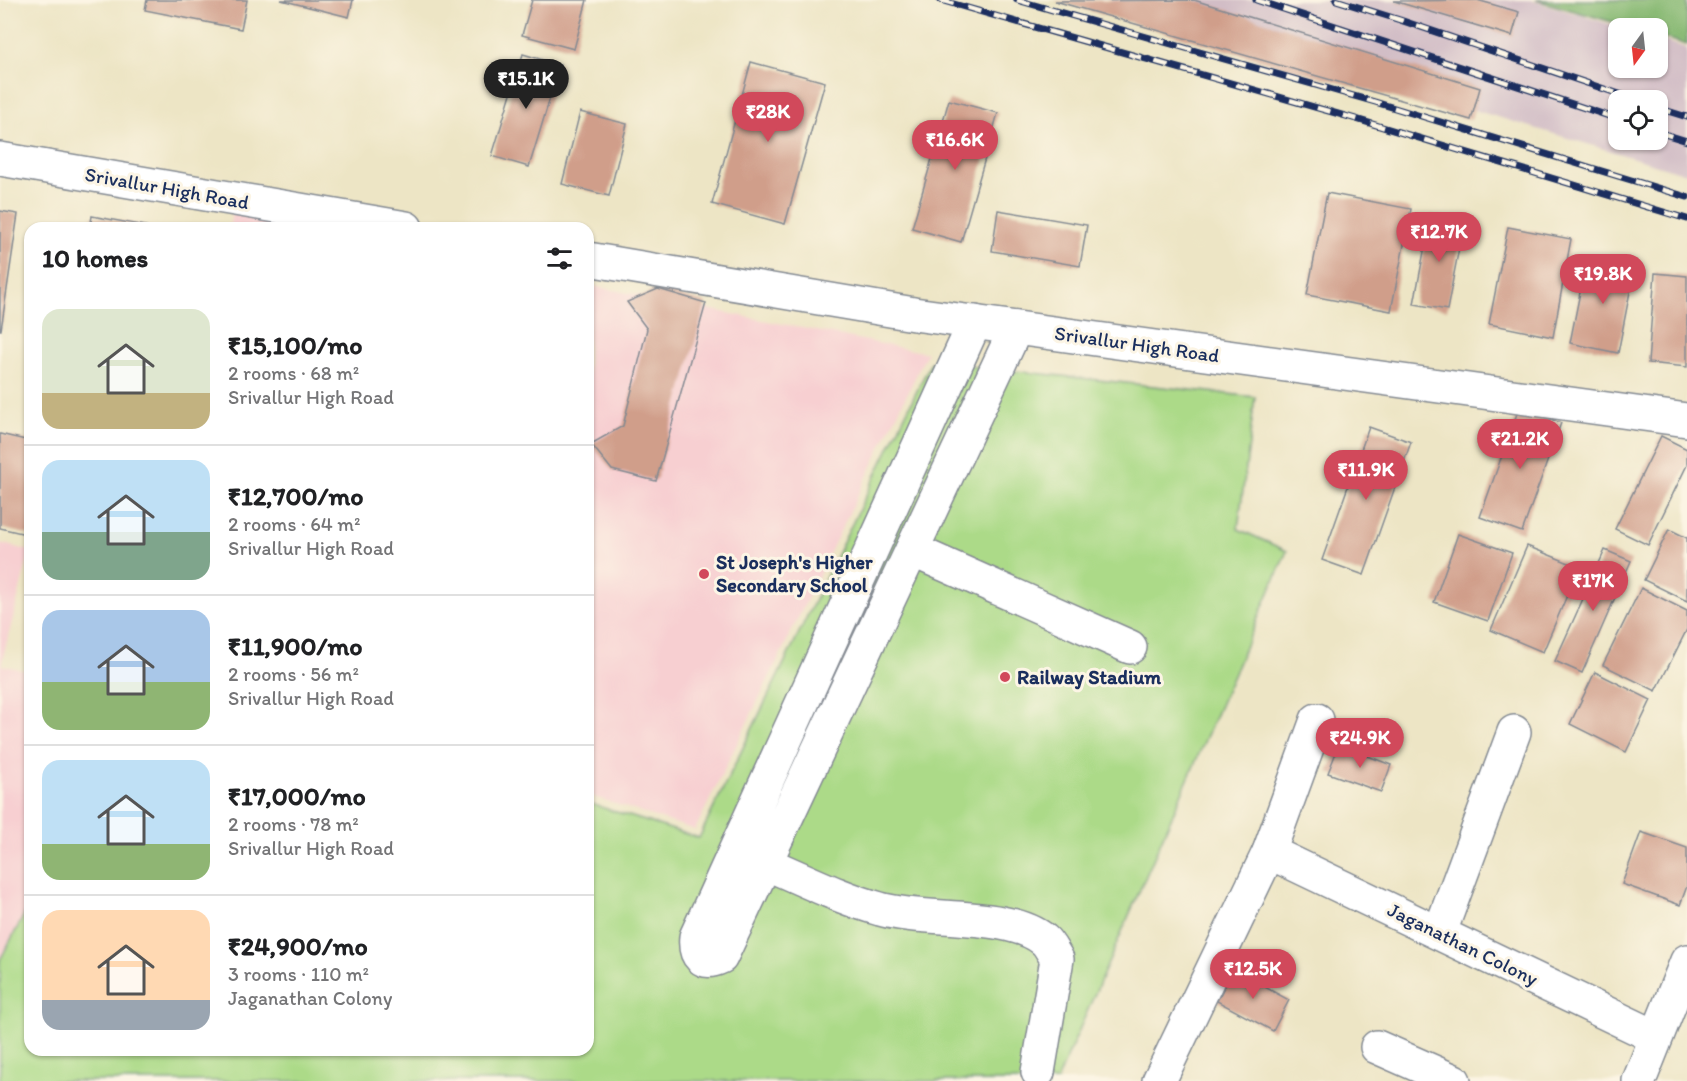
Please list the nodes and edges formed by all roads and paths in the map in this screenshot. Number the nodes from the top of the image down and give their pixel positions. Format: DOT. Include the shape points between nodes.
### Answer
graph roads {
  1 [pos="0,159"];
  2 [pos="371,222"];
  3 [pos="594,260"];
  4 [pos="975,322"];
  5 [pos="1016,328"];
  6 [pos="1687,420"];
  7 [pos="912,550"];
  8 [pos="1130,647"];
  9 [pos="1317,720"];
  10 [pos="1514,732"];
  11 [pos="1269,852"];
  12 [pos="765,863"];
  13 [pos="1440,932"];
  14 [pos="1687,961"];
  15 [pos="1656,1037"];
  16 [pos="1377,1047"];
  17 [pos="1038,1072"];
  18 [pos="1159,1081"];
  19 [pos="1454,1081"];
  20 [pos="1639,1081"];
  1 -- 2 [label="street, Srivallur High Road"];
  3 -- 4 [label="street, Srivallur High Road"];
  4 -- 5 [label="street, Srivallur High Road"];
  4 -- 12 [label="street" via="696,937 698,956 714,961 721,957"];
  5 -- 6 [label="street, Srivallur High Road"];
  5 -- 7 [label="street"];
  7 -- 8 [label="street"];
  7 -- 12 [label="street"];
  9 -- 11 [label="street"];
  10 -- 13 [label="street"];
  11 -- 13 [label="street, Jaganathan Colony"];
  11 -- 18 [label="street"];
  12 -- 17 [label="street" via="881,910 1000,922 1045,940 1057,959"];
  13 -- 15 [label="street, Jaganathan Colony"];
  14 -- 15 [label="street"];
  15 -- 20 [label="street"];
  16 -- 19 [label="street"];
}
